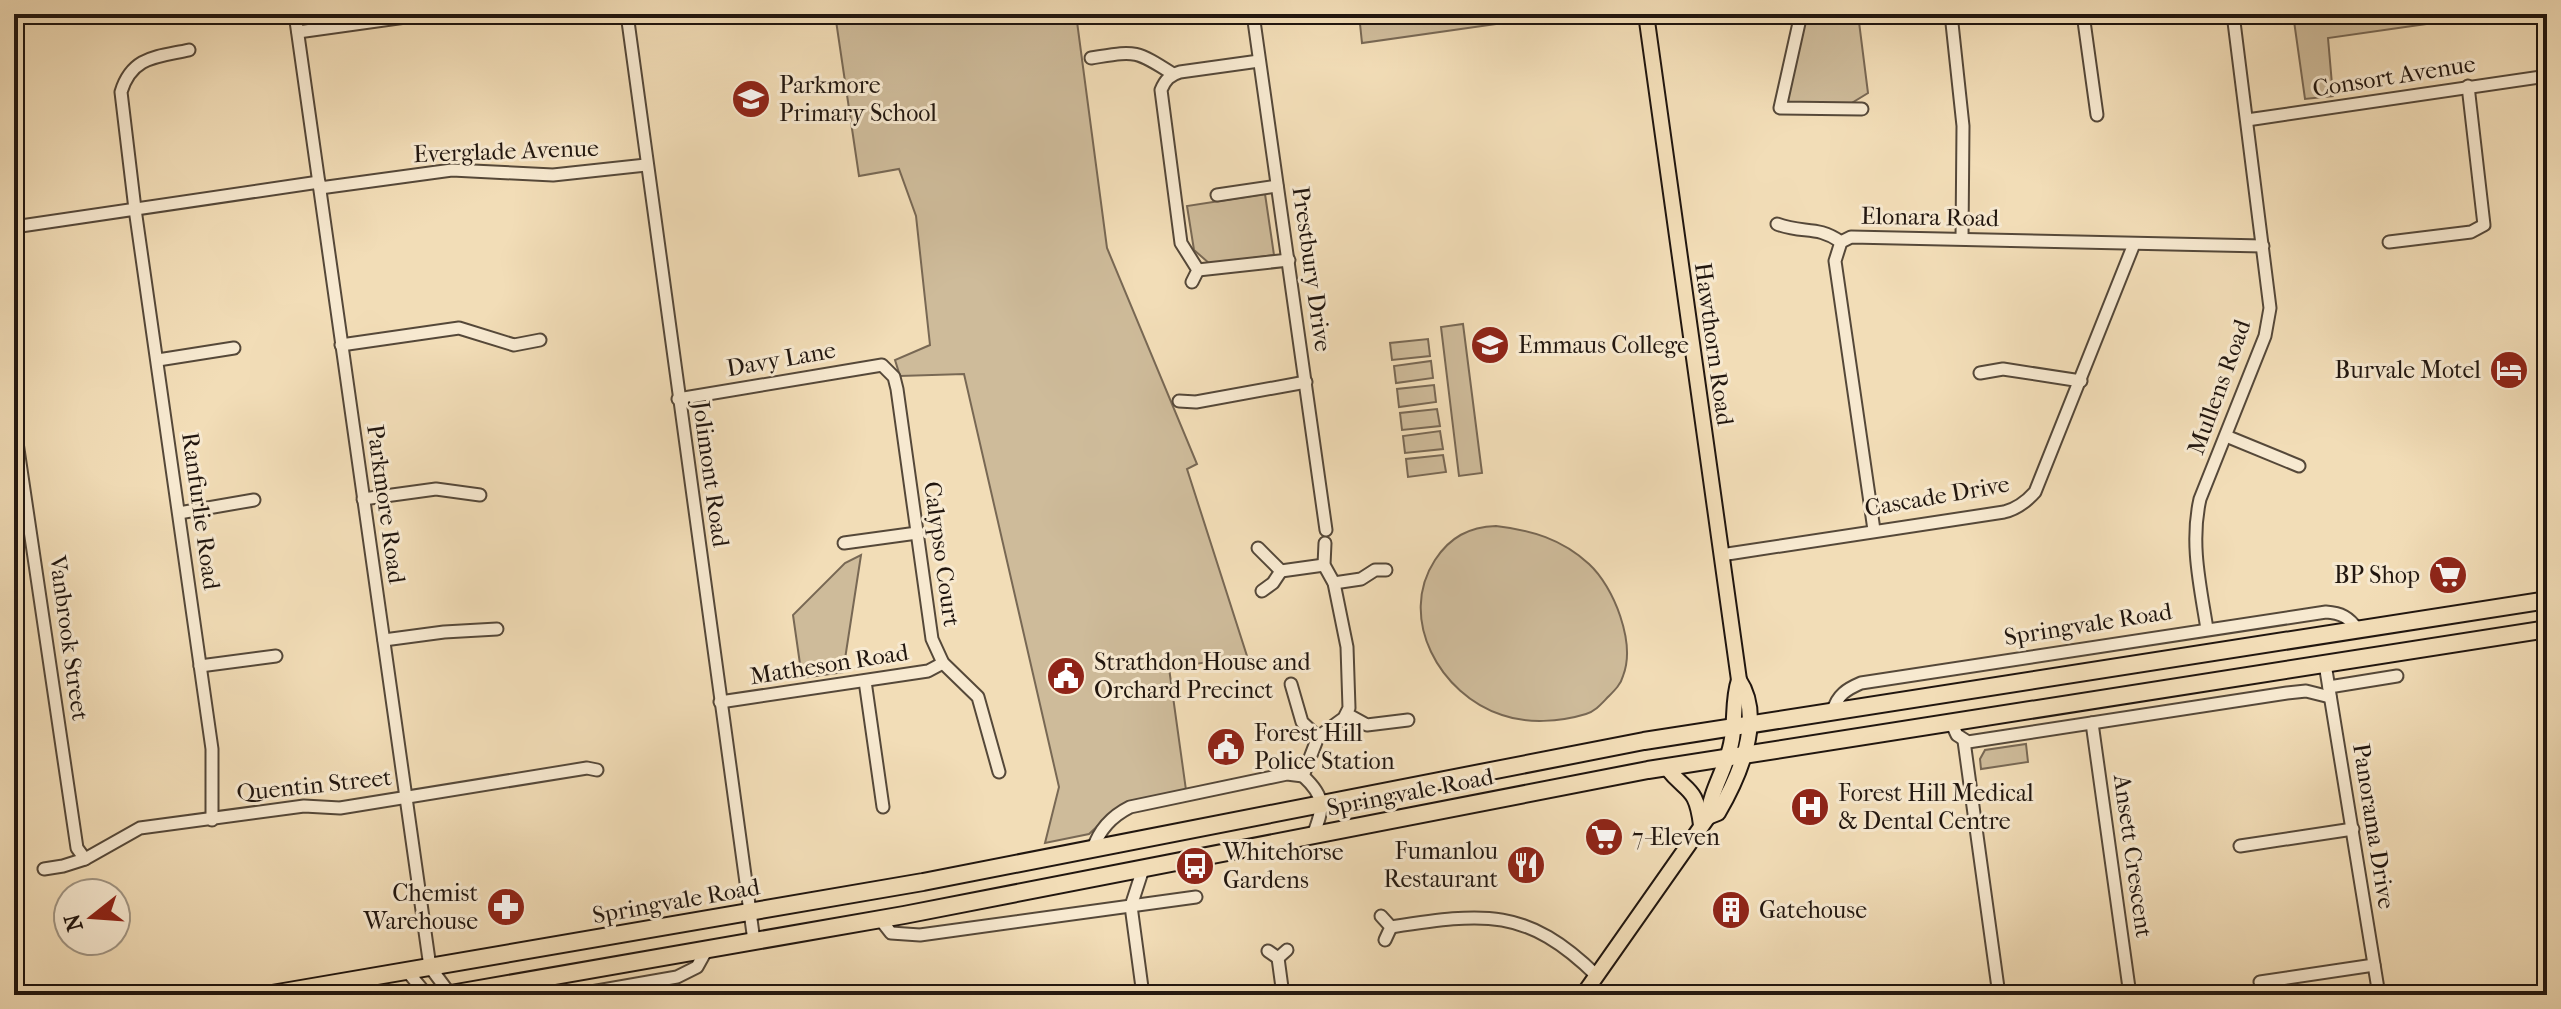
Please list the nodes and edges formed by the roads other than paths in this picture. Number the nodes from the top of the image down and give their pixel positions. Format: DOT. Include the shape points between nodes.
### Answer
graph roads {
  1 [pos="295,14"];
  2 [pos="427,14"];
  3 [pos="627,14"];
  4 [pos="1253,14"];
  5 [pos="1646,14"];
  6 [pos="1801,14"];
  7 [pos="1951,14"];
  8 [pos="2083,14"];
  9 [pos="2233,14"];
  10 [pos="298,32"];
  11 [pos="189,50"];
  12 [pos="1091,58"];
  13 [pos="1259,61"];
  14 [pos="1173,74"];
  15 [pos="2547,76"];
  16 [pos="2468,86"];
  17 [pos="1780,108"];
  18 [pos="1767,109"];
  19 [pos="1862,109"];
  20 [pos="2097,115"];
  21 [pos="2247,120"];
  22 [pos="646,165"];
  23 [pos="319,185"];
  24 [pos="1277,186"];
  25 [pos="1217,195"];
  26 [pos="135,209"];
  27 [pos="1777,224"];
  28 [pos="14,227"];
  29 [pos="1962,238"];
  30 [pos="1841,242"];
  31 [pos="2389,242"];
  32 [pos="2134,244"];
  33 [pos="2263,246"];
  34 [pos="1289,260"];
  35 [pos="1198,270"];
  36 [pos="1192,282"];
  37 [pos="540,340"];
  38 [pos="341,345"];
  39 [pos="234,348"];
  40 [pos="158,360"];
  41 [pos="889,372"];
  42 [pos="1980,373"];
  43 [pos="2081,381"];
  44 [pos="1306,382"];
  45 [pos="678,399"];
  46 [pos="1179,401"];
  47 [pos="14,422"];
  48 [pos="2226,436"];
  49 [pos="2299,466"];
  50 [pos="480,495"];
  51 [pos="363,499"];
  52 [pos="254,500"];
  53 [pos="179,513"];
  54 [pos="1874,530"];
  55 [pos="917,533"];
  56 [pos="844,543"];
  57 [pos="1258,548"];
  58 [pos="1721,555"];
  59 [pos="1324,565"];
  60 [pos="1386,570"];
  61 [pos="1281,571"];
  62 [pos="1334,583"];
  63 [pos="1262,591"];
  64 [pos="2547,600"];
  65 [pos="497,629"];
  66 [pos="2207,629"];
  67 [pos="2547,629"];
  68 [pos="2358,630"];
  69 [pos="384,640"];
  70 [pos="276,656"];
  71 [pos="943,663"];
  72 [pos="2325,664"];
  73 [pos="200,666"];
  74 [pos="2300,668"];
  75 [pos="2397,676"];
  76 [pos="865,681"];
  77 [pos="1291,684"];
  78 [pos="2330,692"];
  79 [pos="2287,693"];
  80 [pos="720,702"];
  81 [pos="1833,711"];
  82 [pos="1347,714"];
  83 [pos="1408,720"];
  84 [pos="1951,722"];
  85 [pos="2092,723"];
  86 [pos="1741,725"];
  87 [pos="1318,737"];
  88 [pos="1964,741"];
  89 [pos="1736,755"];
  90 [pos="1666,767"];
  91 [pos="597,770"];
  92 [pos="999,772"];
  93 [pos="1303,776"];
  94 [pos="406,797"];
  95 [pos="1321,804"];
  96 [pos="883,807"];
  97 [pos="212,820"];
  98 [pos="1705,821"];
  99 [pos="2353,829"];
  100 [pos="1313,835"];
  101 [pos="2240,846"];
  102 [pos="1093,849"];
  103 [pos="85,859"];
  104 [pos="44,869"];
  105 [pos="1143,869"];
  106 [pos="1196,897"];
  107 [pos="1131,906"];
  108 [pos="750,912"];
  109 [pos="1381,916"];
  110 [pos="880,919"];
  111 [pos="1391,927"];
  112 [pos="1385,940"];
  113 [pos="754,941"];
  114 [pos="707,949"];
  115 [pos="1278,953"];
  116 [pos="2374,965"];
  117 [pos="430,967"];
  118 [pos="407,971"];
  119 [pos="1597,976"];
  120 [pos="2260,982"];
  121 [pos="629,990"];
  122 [pos="266,995"];
  123 [pos="427,995"];
  124 [pos="448,995"];
  125 [pos="574,995"];
  126 [pos="1143,995"];
  127 [pos="1283,995"];
  128 [pos="1583,995"];
  129 [pos="1999,995"];
  130 [pos="2130,995"];
  131 [pos="2379,995"];
  1 -- 10 [label="street, Parkmore Road"];
  2 -- 10 [label="street"];
  3 -- 22 [label="street, Jolimont Road"];
  4 -- 13 [label="street, Prestbury Drive"];
  5 -- 58 [label="main road, Hawthorn Road"];
  6 -- 17 [label="street"];
  7 -- 29 [label="street" via="1963,126"];
  8 -- 20 [label="street"];
  9 -- 21 [label="street, Mullens Road"];
  10 -- 23 [label="street, Parkmore Road"];
  11 -- 26 [label="street, Ranfurlie Road" via="134,66 126,76 121,92"];
  12 -- 14 [label="street" via="1131,52"];
  13 -- 14 [label="street"];
  13 -- 24 [label="street, Prestbury Drive"];
  14 -- 35 [label="street" via="1161,90 1181,243"];
  15 -- 16 [label="street, Consort Avenue"];
  16 -- 21 [label="street, Consort Avenue"];
  16 -- 31 [label="street" via="2484,225 2471,232"];
  17 -- 18 [label="street"];
  17 -- 19 [label="street"];
  21 -- 33 [label="street, Mullens Road"];
  22 -- 23 [label="street, Everglade Avenue" via="553,175 452,170"];
  22 -- 45 [label="street, Jolimont Road"];
  23 -- 26 [label="street, Everglade Avenue"];
  23 -- 38 [label="street, Parkmore Road"];
  24 -- 25 [label="street"];
  24 -- 34 [label="street, Prestbury Drive"];
  26 -- 28 [label="street, Everglade Avenue"];
  26 -- 40 [label="street, Ranfurlie Road"];
  27 -- 30 [label="street" via="1826,231"];
  29 -- 30 [label="street, Elonara Road" via="1851,237"];
  29 -- 32 [label="street, Elonara Road"];
  30 -- 54 [label="street, Elonara Road" via="1835,261"];
  32 -- 33 [label="street, Elonara Road"];
  32 -- 43 [label="street, Cascade Drive"];
  33 -- 48 [label="street, Mullens Road" via="2270,300 2267,328"];
  34 -- 35 [label="street"];
  34 -- 44 [label="street, Prestbury Drive"];
  35 -- 36 [label="street"];
  37 -- 38 [label="street" via="514,345 459,328"];
  38 -- 51 [label="street, Parkmore Road"];
  39 -- 40 [label="street"];
  40 -- 53 [label="street, Ranfurlie Road"];
  41 -- 45 [label="street, Davy Lane" via="882,365"];
  41 -- 55 [label="street, Calypso Court" via="897,389"];
  42 -- 43 [label="street" via="2003,369"];
  43 -- 54 [label="street, Cascade Drive" via="2035,492 2021,505 2004,512"];
  44 -- 46 [label="street"];
  44 -- 59 [label="street, Prestbury Drive" via="1326,536"];
  45 -- 80 [label="street, Jolimont Road"];
  47 -- 103 [label="street, Vanbrook Street" via="77,848"];
  48 -- 49 [label="street"];
  48 -- 66 [label="street, Mullens Road" via="2200,499 2195,531"];
  50 -- 51 [label="street" via="436,489"];
  51 -- 69 [label="street, Parkmore Road"];
  52 -- 53 [label="street"];
  53 -- 73 [label="street, Ranfurlie Road"];
  54 -- 58 [label="street, Cascade Drive"];
  55 -- 56 [label="street"];
  55 -- 71 [label="street, Calypso Court" via="932,639"];
  57 -- 61 [label="street"];
  58 -- 86 [label="main road, Hawthorn Road"];
  59 -- 61 [label="street"];
  59 -- 62 [label="street"];
  60 -- 62 [label="street"];
  61 -- 63 [label="street"];
  62 -- 82 [label="street" via="1348,660"];
  64 -- 68 [label="highway, Springvale Road"];
  65 -- 69 [label="street"];
  66 -- 68 [label="street, Springvale Road" via="2326,612 2344,615"];
  66 -- 81 [label="street, Springvale Road" via="1861,683 1838,698"];
  67 -- 72 [label="highway, Springvale Road"];
  68 -- 81 [label="highway, Springvale Road"];
  69 -- 94 [label="street, Parkmore Road"];
  70 -- 73 [label="street"];
  71 -- 76 [label="street, Matheson Road" via="928,671"];
  71 -- 92 [label="street, Calypso Court" via="978,697"];
  72 -- 74 [label="highway, Springvale Road"];
  72 -- 78 [label="street, Panorama Drive"];
  73 -- 97 [label="street, Ranfurlie Road" via="212,749"];
  74 -- 79 [label="street"];
  74 -- 84 [label="highway, Springvale Road"];
  75 -- 78 [label="street"];
  76 -- 80 [label="street, Matheson Road"];
  76 -- 96 [label="street"];
  77 -- 87 [label="street" via="1302,722"];
  78 -- 79 [label="street"];
  78 -- 99 [label="street, Panorama Drive"];
  79 -- 85 [label="street"];
  80 -- 108 [label="street, Jolimont Road"];
  81 -- 86 [label="highway, Springvale Road"];
  82 -- 83 [label="street" via="1367,725"];
  82 -- 87 [label="street"];
  84 -- 88 [label="street"];
  84 -- 89 [label="highway, Springvale Road"];
  85 -- 88 [label="street"];
  85 -- 130 [label="street, Ansett Crescent"];
  86 -- 89 [label="main road, Hawthorn Road"];
  86 -- 95 [label="highway, Springvale Road"];
  87 -- 93 [label="street"];
  88 -- 129 [label="street"];
  89 -- 90 [label="highway, Springvale Road"];
  89 -- 98 [label="main road, Hawthorn Road" via="1738,774 1718,813"];
  90 -- 98 [label="main road" via="1694,794"];
  90 -- 100 [label="highway, Springvale Road"];
  91 -- 94 [label="street, Quentin Street"];
  93 -- 95 [label="street"];
  93 -- 102 [label="street, Springvale Road" via="1287,774 1130,807 1112,818"];
  94 -- 97 [label="street, Quentin Street"];
  94 -- 117 [label="street, Parkmore Road"];
  95 -- 100 [label="street"];
  95 -- 102 [label="highway, Springvale Road"];
  97 -- 103 [label="street, Quentin Street" via="140,828"];
  98 -- 119 [label="main road, Hawthorn Road"];
  99 -- 101 [label="street"];
  99 -- 116 [label="street, Panorama Drive"];
  100 -- 105 [label="highway, Springvale Road"];
  102 -- 108 [label="highway, Springvale Road"];
  103 -- 104 [label="street, Quentin Street"];
  105 -- 107 [label="street"];
  105 -- 110 [label="highway, Springvale Road"];
  106 -- 107 [label="street"];
  107 -- 110 [label="street" via="920,935 891,933"];
  107 -- 126 [label="street"];
  108 -- 113 [label="street, Jolimont Road"];
  108 -- 117 [label="highway, Springvale Road"];
  109 -- 111 [label="street"];
  110 -- 113 [label="highway, Springvale Road"];
  111 -- 112 [label="street"];
  111 -- 119 [label="street" via="1470,916 1508,920 1545,933"];
  113 -- 114 [label="highway, Springvale Road"];
  114 -- 121 [label="street" via="700,964 686,974"];
  114 -- 124 [label="highway, Springvale Road"];
  115 -- 127 [label="street"];
  116 -- 120 [label="street"];
  116 -- 131 [label="street, Panorama Drive"];
  117 -- 118 [label="highway, Springvale Road"];
  117 -- 124 [label="street, Parkmore Road"];
  118 -- 122 [label="highway, Springvale Road"];
  118 -- 123 [label="street"];
  119 -- 128 [label="main road, Hawthorn Road"];
  121 -- 125 [label="street"];
}
